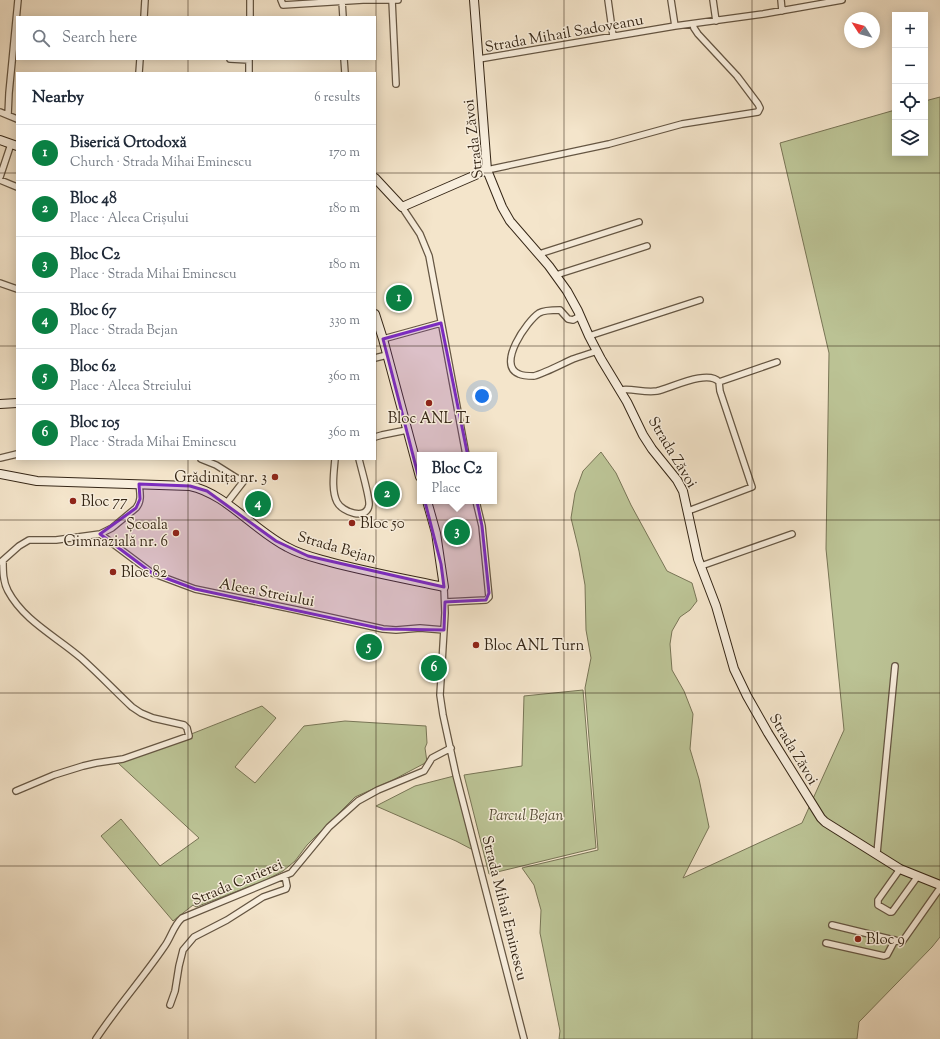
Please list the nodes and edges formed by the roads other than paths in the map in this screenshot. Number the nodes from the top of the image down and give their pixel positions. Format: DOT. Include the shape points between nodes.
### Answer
graph roads {
  1 [pos="18,0"];
  2 [pos="145,0"];
  3 [pos="250,0"];
  4 [pos="281,0"];
  5 [pos="394,0"];
  6 [pos="398,0"];
  7 [pos="474,0"];
  8 [pos="608,0"];
  9 [pos="671,0"];
  10 [pos="712,0"];
  11 [pos="781,0"];
  12 [pos="842,0"];
  13 [pos="342,1"];
  14 [pos="296,3"];
  15 [pos="810,3"];
  16 [pos="782,11"];
  17 [pos="17,16"];
  18 [pos="144,16"];
  19 [pos="250,16"];
  20 [pos="343,16"];
  21 [pos="716,21"];
  22 [pos="16,24"];
  23 [pos="693,24"];
  24 [pos="675,26"];
  25 [pos="613,36"];
  26 [pos="479,59"];
  27 [pos="140,60"];
  28 [pos="249,60"];
  29 [pos="344,60"];
  30 [pos="139,72"];
  31 [pos="249,72"];
  32 [pos="345,72"];
  33 [pos="396,84"];
  34 [pos="0,112"];
  35 [pos="8,115"];
  36 [pos="16,119"];
  37 [pos="0,140"];
  38 [pos="14,145"];
  39 [pos="487,170"];
  40 [pos="0,177"];
  41 [pos="376,179"];
  42 [pos="0,180"];
  43 [pos="16,187"];
  44 [pos="402,207"];
  45 [pos="639,222"];
  46 [pos="647,246"];
  47 [pos="539,254"];
  48 [pos="556,275"];
  49 [pos="0,283"];
  50 [pos="16,289"];
  51 [pos="700,300"];
  52 [pos="580,316"];
  53 [pos="376,317"];
  54 [pos="440,323"];
  55 [pos="589,336"];
  56 [pos="383,339"];
  57 [pos="597,351"];
  58 [pos="387,355"];
  59 [pos="376,358"];
  60 [pos="777,362"];
  61 [pos="719,382"];
  62 [pos="620,390"];
  63 [pos="0,404"];
  64 [pos="16,404"];
  65 [pos="407,430"];
  66 [pos="376,437"];
  67 [pos="465,452"];
  68 [pos="16,454"];
  69 [pos="0,458"];
  70 [pos="204,460"];
  71 [pos="335,460"];
  72 [pos="360,460"];
  73 [pos="417,466"];
  74 [pos="0,474"];
  75 [pos="139,484"];
  76 [pos="226,504"];
  77 [pos="428,504"];
  78 [pos="477,504"];
  79 [pos="688,511"];
  80 [pos="100,534"];
  81 [pos="792,534"];
  82 [pos="1,562"];
  83 [pos="702,566"];
  84 [pos="444,587"];
  85 [pos="445,602"];
  86 [pos="444,630"];
  87 [pos="895,666"];
  88 [pos="450,748"];
  89 [pos="16,791"];
  90 [pos="877,854"];
  91 [pos="900,869"];
  92 [pos="285,876"];
  93 [pos="918,876"];
  94 [pos="940,886"];
  95 [pos="832,925"];
  96 [pos="895,940"];
  97 [pos="826,942"];
  98 [pos="170,1005"];
  99 [pos="96,1039"];
  100 [pos="524,1039"];
  1 -- 17 [label="street"];
  2 -- 18 [label="street"];
  3 -- 19 [label="street"];
  4 -- 14 [label="street" via="283,5"];
  5 -- 6 [label="street"];
  5 -- 13 [label="street"];
  5 -- 33 [label="street"];
  7 -- 26 [label="street, Strada Zăvoi"];
  8 -- 25 [label="street"];
  9 -- 24 [label="street"];
  10 -- 21 [label="street"];
  11 -- 16 [label="street"];
  12 -- 15 [label="street, Strada Mihail Sadoveanu"];
  13 -- 14 [label="street"];
  13 -- 20 [label="street"];
  15 -- 16 [label="street, Strada Mihail Sadoveanu"];
  16 -- 21 [label="street, Strada Mihail Sadoveanu"];
  21 -- 23 [label="street, Strada Mihail Sadoveanu"];
  22 -- 35 [label="street"];
  23 -- 24 [label="street, Strada Mihail Sadoveanu"];
  23 -- 39 [label="street" via="698,34 728,65 758,104 758,112 682,124 602,146"];
  24 -- 25 [label="street, Strada Mihail Sadoveanu"];
  25 -- 26 [label="street, Strada Mihail Sadoveanu"];
  26 -- 39 [label="street, Strada Zăvoi"];
  27 -- 30 [label="street"];
  28 -- 31 [label="street"];
  29 -- 32 [label="street"];
  34 -- 35 [label="street"];
  35 -- 36 [label="street"];
  37 -- 38 [label="street"];
  38 -- 40 [label="street"];
  39 -- 44 [label="street"];
  39 -- 47 [label="street, Strada Zăvoi" via="510,221"];
  41 -- 44 [label="street"];
  42 -- 43 [label="street"];
  44 -- 54 [label="street" via="420,234 429,256"];
  45 -- 47 [label="street"];
  46 -- 48 [label="street"];
  47 -- 48 [label="street, Strada Zăvoi"];
  48 -- 52 [label="street, Strada Zăvoi"];
  49 -- 50 [label="street"];
  51 -- 55 [label="street"];
  52 -- 55 [label="street, Strada Zăvoi"];
  52 -- 57 [label="street" via="571,320 560,310 539,313 527,325 516,343 510,359 512,368 519,374 534,376"];
  53 -- 56 [label="street"];
  54 -- 56 [label="street"];
  54 -- 67 [label="street"];
  55 -- 57 [label="street, Strada Zăvoi"];
  56 -- 58 [label="street"];
  57 -- 62 [label="street, Strada Zăvoi"];
  58 -- 59 [label="street"];
  58 -- 65 [label="street"];
  60 -- 61 [label="street"];
  61 -- 62 [label="street" via="715,379 698,378 658,391"];
  61 -- 79 [label="street" via="724,406 752,487"];
  62 -- 79 [label="street, Strada Zăvoi" via="652,449 677,480"];
  63 -- 64 [label="street"];
  65 -- 66 [label="street"];
  65 -- 73 [label="street"];
  68 -- 69 [label="street"];
  70 -- 76 [label="street" via="243,482"];
  71 -- 72 [label="street" via="334,484 338,503 347,511 363,514 369,504"];
  74 -- 75 [label="street, Strada Bejan" via="37,481"];
  75 -- 76 [label="street, Strada Bejan" via="200,488"];
  75 -- 80 [label="street" via="140,499 136,508 112,528"];
  76 -- 84 [label="street, Strada Bejan" via="276,541 296,552 344,566"];
  77 -- 84 [label="street, Strada Mihai Eminescu" via="436,533"];
  78 -- 85 [label="street" via="482,526 489,597 486,600"];
  79 -- 83 [label="street, Strada Zăvoi" via="694,545"];
  80 -- 82 [label="street" via="56,540 29,540"];
  80 -- 86 [label="street, Aleea Streiului" via="152,573 195,590 383,629"];
  81 -- 83 [label="street"];
  82 -- 89 [label="street" via="7,590 32,621 81,658 132,707 153,718 184,726 189,736 123,759 96,762 54,775"];
  83 -- 90 [label="street, Strada Zăvoi" via="734,669 768,733 821,818"];
  84 -- 85 [label="street, Strada Mihai Eminescu"];
  85 -- 86 [label="street, Strada Mihai Eminescu"];
  86 -- 88 [label="street, Strada Mihai Eminescu" via="440,695"];
  87 -- 90 [label="street"];
  88 -- 92 [label="street, Strada Carierei" via="432,758 424,771 358,801 329,827 298,866"];
  88 -- 100 [label="street, Strada Mihai Eminescu"];
  90 -- 91 [label="street, Strada Zăvoi"];
  91 -- 93 [label="street, Strada Zăvoi"];
  91 -- 93 [label="street" via="878,900 878,904 890,912"];
  92 -- 98 [label="street" via="286,888 194,937 183,950"];
  92 -- 99 [label="street, Strada Carierei" via="182,918 165,946"];
  93 -- 94 [label="street, Strada Zăvoi"];
  94 -- 96 [label="street" via="902,942"];
  95 -- 96 [label="street"];
  96 -- 97 [label="street" via="884,956"];
}
